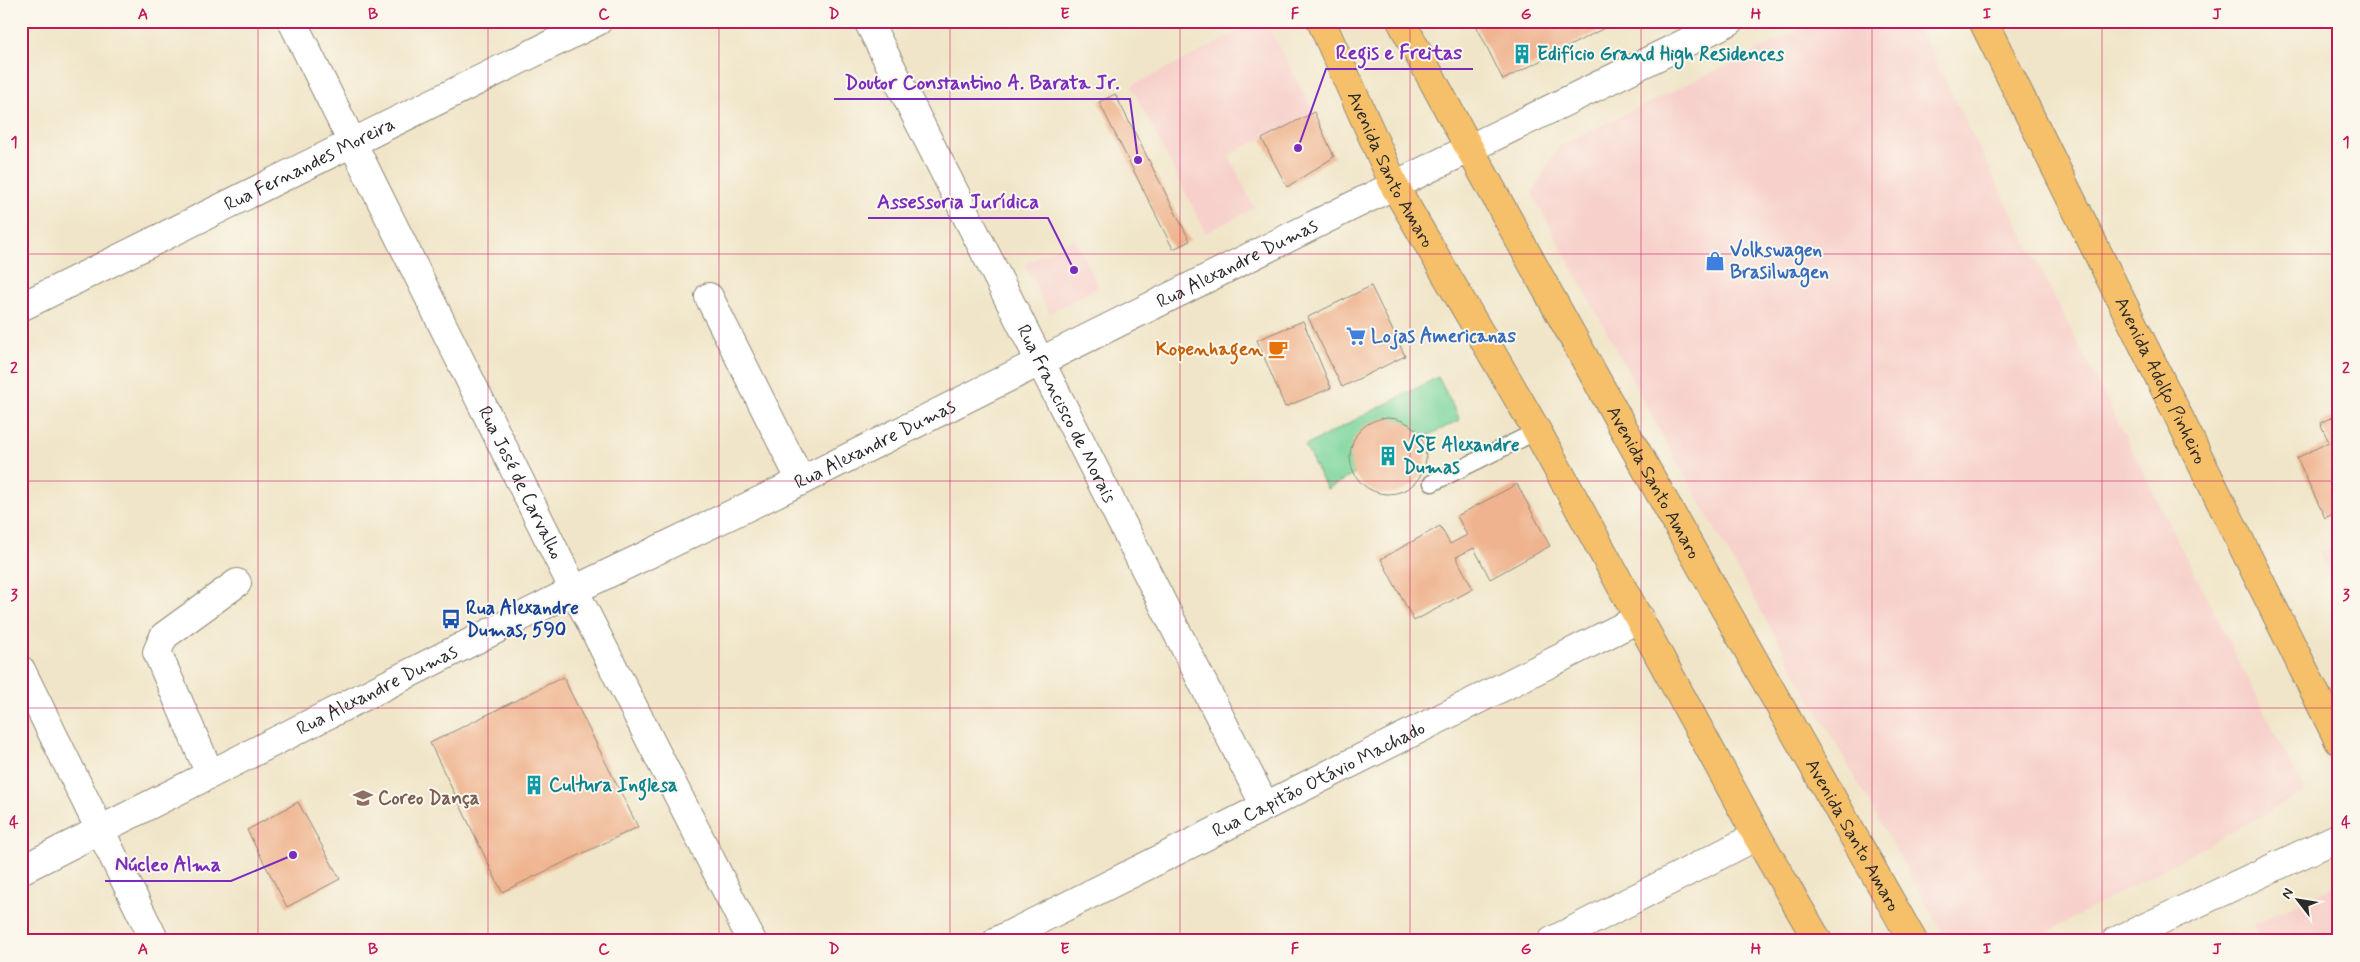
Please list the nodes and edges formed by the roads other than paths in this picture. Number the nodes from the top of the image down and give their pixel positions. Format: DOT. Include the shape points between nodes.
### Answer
graph roads {
  1 [pos="292,21"];
  2 [pos="598,21"];
  3 [pos="868,21"];
  4 [pos="1321,21"];
  5 [pos="1401,21"];
  6 [pos="1730,21"];
  7 [pos="1983,21"];
  8 [pos="353,142"];
  9 [pos="1469,149"];
  10 [pos="1395,187"];
  11 [pos="709,297"];
  12 [pos="21,307"];
  13 [pos="1040,362"];
  14 [pos="1537,431"];
  15 [pos="801,480"];
  16 [pos="1432,483"];
  17 [pos="237,583"];
  18 [pos="574,590"];
  19 [pos="1640,618"];
  20 [pos="21,670"];
  21 [pos="2339,741"];
  22 [pos="210,774"];
  23 [pos="1265,806"];
  24 [pos="101,830"];
  25 [pos="1757,836"];
  26 [pos="2339,837"];
  27 [pos="21,870"];
  28 [pos="155,941"];
  29 [pos="752,941"];
  30 [pos="997,941"];
  31 [pos="1552,941"];
  32 [pos="1818,941"];
  33 [pos="1913,941"];
  34 [pos="2116,941"];
  1 -- 8 [label="street, Rua José de Carvalho"];
  2 -- 8 [label="street, Rua Fernandes Moreira"];
  3 -- 13 [label="street, Rua Francisco de Morais"];
  4 -- 10 [label="main road, Avenida Santo Amaro"];
  5 -- 9 [label="main road, Avenida Santo Amaro"];
  6 -- 9 [label="street, Rua Alexandre Dumas"];
  7 -- 21 [label="main road, Avenida Adolfo Pinheiro"];
  8 -- 12 [label="street, Rua Fernandes Moreira"];
  8 -- 18 [label="street, Rua José de Carvalho"];
  9 -- 10 [label="street, Rua Alexandre Dumas"];
  9 -- 33 [label="main road, Avenida Santo Amaro"];
  10 -- 13 [label="street, Rua Alexandre Dumas"];
  10 -- 14 [label="main road, Avenida Santo Amaro"];
  11 -- 15 [label="street"];
  13 -- 15 [label="street, Rua Alexandre Dumas"];
  13 -- 23 [label="street, Rua Francisco de Morais"];
  14 -- 16 [label="lane"];
  14 -- 19 [label="main road, Avenida Santo Amaro"];
  15 -- 18 [label="street, Rua Alexandre Dumas"];
  17 -- 22 [label="street" via="164,636 157,652"];
  18 -- 22 [label="street, Rua Alexandre Dumas"];
  18 -- 29 [label="street, Rua José de Carvalho"];
  19 -- 23 [label="street, Rua Capitão Otávio Machado"];
  19 -- 25 [label="main road, Avenida Santo Amaro"];
  20 -- 24 [label="street"];
  22 -- 24 [label="street, Rua Alexandre Dumas"];
  23 -- 30 [label="street, Rua Capitão Otávio Machado"];
  24 -- 27 [label="street, Rua Alexandre Dumas"];
  24 -- 28 [label="street"];
  25 -- 31 [label="street"];
  25 -- 32 [label="main road, Avenida Santo Amaro"];
  26 -- 34 [label="street"];
}
